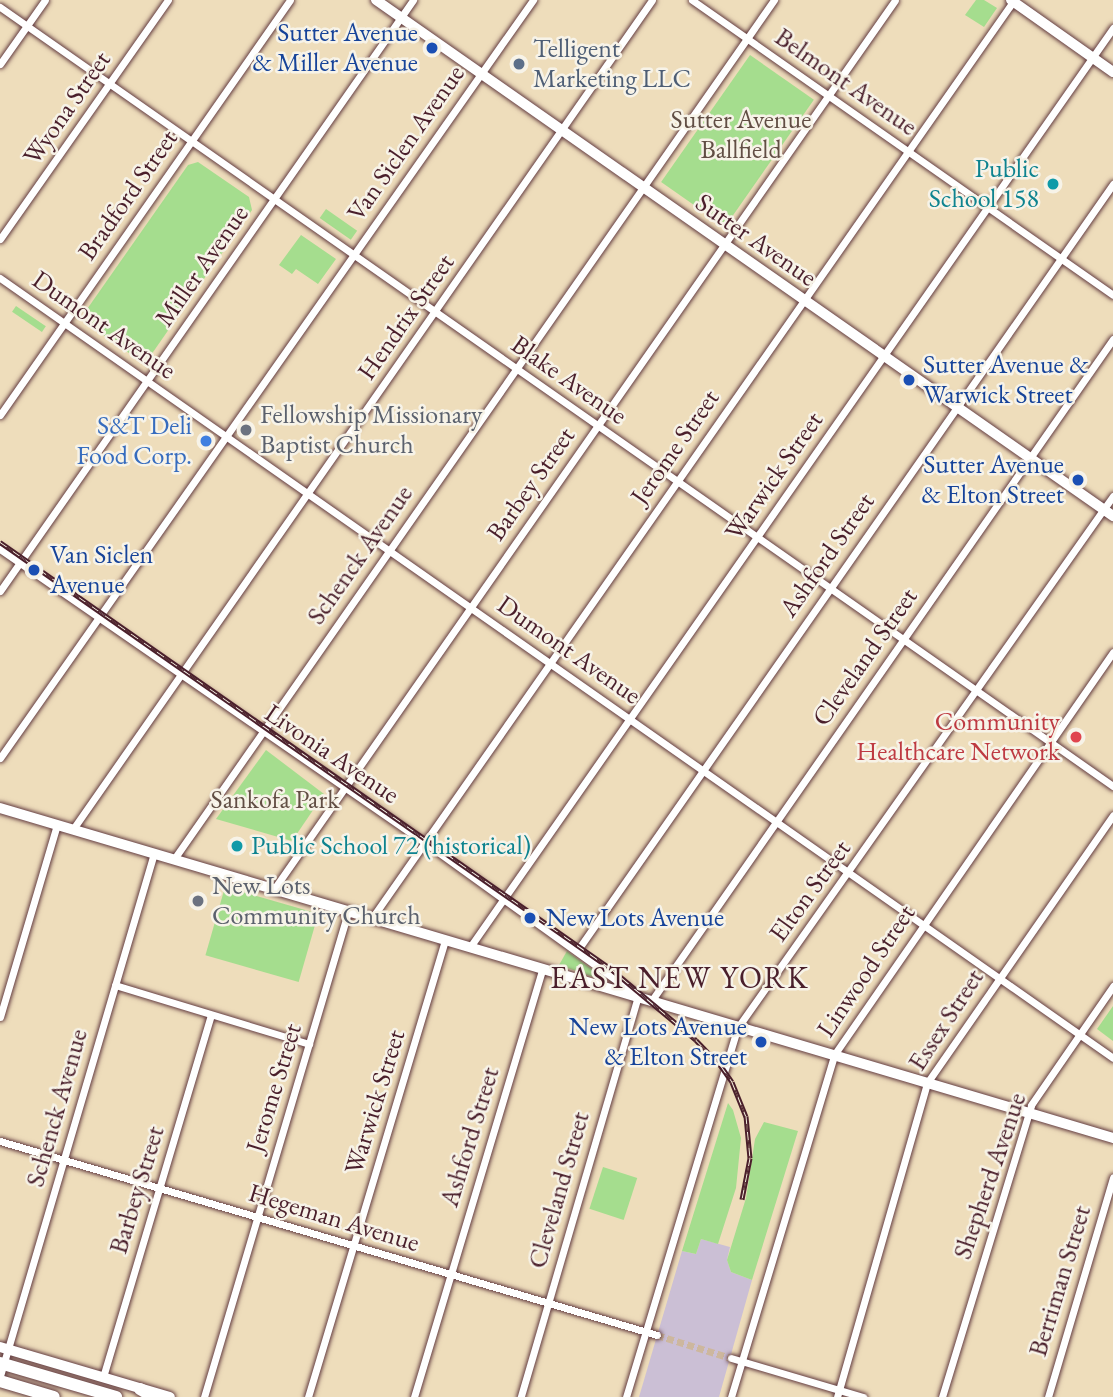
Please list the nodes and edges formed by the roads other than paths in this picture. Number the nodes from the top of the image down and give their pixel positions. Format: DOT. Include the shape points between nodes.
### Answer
graph roads {
  1 [pos="44,0"];
  2 [pos="167,0"];
  3 [pos="290,0"];
  4 [pos="376,0"];
  5 [pos="414,0"];
  6 [pos="533,0"];
  7 [pos="652,0"];
  8 [pos="692,0"];
  9 [pos="774,0"];
  10 [pos="895,0"];
  11 [pos="1012,0"];
  12 [pos="0,8"];
  13 [pos="401,18"];
  14 [pos="26,26"];
  15 [pos="1113,28"];
  16 [pos="747,38"];
  17 [pos="1093,57"];
  18 [pos="0,64"];
  19 [pos="1113,72"];
  20 [pos="481,73"];
  21 [pos="109,84"];
  22 [pos="829,95"];
  23 [pos="562,130"];
  24 [pos="192,141"];
  25 [pos="908,150"];
  26 [pos="1113,184"];
  27 [pos="643,187"];
  28 [pos="275,199"];
  29 [pos="988,207"];
  30 [pos="0,239"];
  31 [pos="724,244"];
  32 [pos="354,255"];
  33 [pos="1061,259"];
  34 [pos="0,278"];
  35 [pos="1113,295"];
  36 [pos="804,300"];
  37 [pos="435,312"];
  38 [pos="64,323"];
  39 [pos="1113,339"];
  40 [pos="884,355"];
  41 [pos="516,369"];
  42 [pos="147,381"];
  43 [pos="957,407"];
  44 [pos="0,415"];
  45 [pos="597,426"];
  46 [pos="226,437"];
  47 [pos="1031,458"];
  48 [pos="677,481"];
  49 [pos="308,493"];
  50 [pos="1113,496"];
  51 [pos="1104,509"];
  52 [pos="1113,516"];
  53 [pos="757,537"];
  54 [pos="0,549"];
  55 [pos="389,550"];
  56 [pos="20,562"];
  57 [pos="830,588"];
  58 [pos="0,591"];
  59 [pos="470,607"];
  60 [pos="100,617"];
  61 [pos="903,639"];
  62 [pos="1113,652"];
  63 [pos="550,663"];
  64 [pos="181,675"];
  65 [pos="977,691"];
  66 [pos="630,719"];
  67 [pos="262,732"];
  68 [pos="1050,742"];
  69 [pos="0,758"];
  70 [pos="703,770"];
  71 [pos="1113,786"];
  72 [pos="344,787"];
  73 [pos="0,808"];
  74 [pos="1113,814"];
  75 [pos="776,821"];
  76 [pos="57,825"];
  77 [pos="73,829"];
  78 [pos="424,842"];
  79 [pos="154,853"];
  80 [pos="174,859"];
  81 [pos="850,872"];
  82 [pos="274,889"];
  83 [pos="504,899"];
  84 [pos="348,912"];
  85 [pos="372,918"];
  86 [pos="923,924"];
  87 [pos="445,940"];
  88 [pos="470,947"];
  89 [pos="577,951"];
  90 [pos="542,969"];
  91 [pos="998,977"];
  92 [pos="115,985"];
  93 [pos="1113,986"];
  94 [pos="638,996"];
  95 [pos="652,1000"];
  96 [pos="211,1015"];
  97 [pos="0,1017"];
  98 [pos="738,1027"];
  99 [pos="1079,1034"];
  100 [pos="309,1044"];
  101 [pos="834,1055"];
  102 [pos="1113,1058"];
  103 [pos="927,1083"];
  104 [pos="1028,1113"];
  105 [pos="1113,1138"];
  106 [pos="0,1140"];
  107 [pos="63,1159"];
  108 [pos="1113,1177"];
  109 [pos="160,1188"];
  110 [pos="257,1217"];
  111 [pos="354,1246"];
  112 [pos="451,1274"];
  113 [pos="548,1303"];
  114 [pos="645,1332"];
  115 [pos="657,1335"];
  116 [pos="4,1348"];
  117 [pos="731,1358"];
  118 [pos="741,1361"];
  119 [pos="1,1367"];
  120 [pos="103,1377"];
  121 [pos="0,1381"];
  122 [pos="140,1388"];
  123 [pos="838,1393"];
  124 [pos="54,1397"];
  125 [pos="116,1397"];
  126 [pos="154,1397"];
  127 [pos="170,1397"];
  128 [pos="205,1397"];
  129 [pos="308,1397"];
  130 [pos="414,1397"];
  131 [pos="520,1397"];
  132 [pos="626,1397"];
  133 [pos="731,1397"];
  134 [pos="863,1397"];
  135 [pos="942,1397"];
  136 [pos="1048,1397"];
  1 -- 14 [label="street"];
  2 -- 21 [label="street, Wyona Street"];
  3 -- 24 [label="street, Bradford Street"];
  4 -- 13 [label="street, Sutter Avenue"];
  5 -- 13 [label="street, Miller Avenue"];
  6 -- 20 [label="street, Van Siclen Avenue"];
  7 -- 23 [label="street, Hendrix Street"];
  8 -- 16 [label="street, Belmont Avenue"];
  9 -- 16 [label="street, Schenck Avenue"];
  10 -- 22 [label="street, Barbey Street"];
  11 -- 17 [label="street"];
  11 -- 25 [label="street, Jerome Street"];
  12 -- 14 [label="street, Blake Avenue"];
  13 -- 20 [label="street, Sutter Avenue"];
  13 -- 28 [label="street, Miller Avenue"];
  14 -- 18 [label="street"];
  14 -- 21 [label="street, Blake Avenue"];
  15 -- 17 [label="street, Warwick Street"];
  16 -- 22 [label="street, Belmont Avenue"];
  16 -- 27 [label="street, Schenck Avenue"];
  17 -- 19 [label="street"];
  17 -- 29 [label="street, Warwick Street"];
  20 -- 23 [label="street, Sutter Avenue"];
  20 -- 32 [label="street, Van Siclen Avenue"];
  21 -- 24 [label="street, Blake Avenue"];
  21 -- 30 [label="street, Wyona Street"];
  22 -- 25 [label="street, Belmont Avenue"];
  22 -- 31 [label="street, Barbey Street"];
  23 -- 27 [label="street, Sutter Avenue"];
  23 -- 37 [label="street, Hendrix Street"];
  24 -- 28 [label="street, Blake Avenue"];
  24 -- 38 [label="street, Bradford Street"];
  25 -- 29 [label="street, Belmont Avenue"];
  25 -- 36 [label="street, Jerome Street"];
  26 -- 33 [label="street, Ashford Street"];
  27 -- 31 [label="street, Sutter Avenue"];
  27 -- 41 [label="street, Schenck Avenue"];
  28 -- 32 [label="street, Blake Avenue"];
  28 -- 42 [label="street, Miller Avenue"];
  29 -- 33 [label="street, Belmont Avenue"];
  29 -- 40 [label="street, Warwick Street"];
  31 -- 36 [label="street, Sutter Avenue"];
  31 -- 45 [label="street, Barbey Street"];
  32 -- 37 [label="street, Blake Avenue"];
  32 -- 46 [label="street, Van Siclen Avenue"];
  33 -- 35 [label="street, Belmont Avenue"];
  33 -- 43 [label="street, Ashford Street"];
  34 -- 38 [label="street, Dumont Avenue"];
  36 -- 40 [label="street, Sutter Avenue"];
  36 -- 48 [label="street, Jerome Street"];
  37 -- 41 [label="street, Blake Avenue"];
  37 -- 49 [label="street, Hendrix Street"];
  38 -- 42 [label="street, Dumont Avenue"];
  38 -- 44 [label="street, Bradford Street"];
  39 -- 47 [label="street, Cleveland Street"];
  40 -- 43 [label="street, Sutter Avenue"];
  40 -- 53 [label="street, Warwick Street"];
  41 -- 45 [label="street, Blake Avenue"];
  41 -- 55 [label="street, Schenck Avenue"];
  42 -- 46 [label="street, Dumont Avenue"];
  42 -- 56 [label="street, Miller Avenue"];
  43 -- 47 [label="street, Sutter Avenue"];
  43 -- 57 [label="street, Ashford Street"];
  45 -- 48 [label="street, Blake Avenue"];
  45 -- 59 [label="street, Barbey Street"];
  46 -- 49 [label="street, Dumont Avenue"];
  46 -- 60 [label="street, Van Siclen Avenue"];
  47 -- 51 [label="street, Sutter Avenue"];
  47 -- 61 [label="street, Cleveland Street"];
  48 -- 53 [label="street, Blake Avenue"];
  48 -- 63 [label="street, Jerome Street"];
  49 -- 55 [label="street, Dumont Avenue"];
  49 -- 64 [label="street, Hendrix Street"];
  50 -- 51 [label="street, Elton Street"];
  51 -- 52 [label="street, Sutter Avenue"];
  51 -- 65 [label="street, Elton Street"];
  53 -- 57 [label="street, Blake Avenue"];
  53 -- 66 [label="street, Warwick Street"];
  54 -- 56 [label="street, Livonia Avenue"];
  55 -- 59 [label="street, Dumont Avenue"];
  55 -- 67 [label="street, Schenck Avenue"];
  56 -- 58 [label="street, Miller Avenue"];
  56 -- 60 [label="street, Livonia Avenue"];
  57 -- 61 [label="street, Blake Avenue"];
  57 -- 70 [label="street, Ashford Street"];
  59 -- 63 [label="street, Dumont Avenue"];
  59 -- 72 [label="street, Barbey Street"];
  60 -- 64 [label="street, Livonia Avenue"];
  60 -- 69 [label="street, Van Siclen Avenue"];
  61 -- 65 [label="street, Blake Avenue"];
  61 -- 75 [label="street, Cleveland Street"];
  62 -- 68 [label="street, Linwood Street"];
  63 -- 66 [label="street, Dumont Avenue"];
  63 -- 78 [label="street, Jerome Street"];
  64 -- 67 [label="street, Livonia Avenue"];
  64 -- 77 [label="street, Hendrix Street"];
  65 -- 68 [label="street, Blake Avenue"];
  65 -- 81 [label="street, Elton Street"];
  66 -- 70 [label="street, Dumont Avenue"];
  66 -- 83 [label="street, Warwick Street"];
  67 -- 72 [label="street, Livonia Avenue"];
  67 -- 80 [label="street, Schenck Avenue"];
  68 -- 71 [label="street, Blake Avenue"];
  68 -- 86 [label="street, Linwood Street"];
  70 -- 75 [label="street, Dumont Avenue"];
  70 -- 89 [label="street, Ashford Street"];
  72 -- 78 [label="street, Livonia Avenue"];
  72 -- 82 [label="street, Barbey Street"];
  73 -- 76 [label="street"];
  74 -- 91 [label="street, Essex Street"];
  75 -- 81 [label="street, Dumont Avenue"];
  75 -- 95 [label="street, Cleveland Street"];
  76 -- 77 [label="street"];
  76 -- 97 [label="street"];
  77 -- 79 [label="street"];
  78 -- 83 [label="street, Livonia Avenue"];
  78 -- 85 [label="street, Jerome Street"];
  79 -- 80 [label="street"];
  79 -- 92 [label="street, Schenck Avenue"];
  80 -- 82 [label="street"];
  81 -- 86 [label="street, Dumont Avenue"];
  81 -- 98 [label="street, Elton Street"];
  82 -- 84 [label="street"];
  83 -- 88 [label="street, Warwick Street"];
  83 -- 89 [label="street, Livonia Avenue"];
  84 -- 85 [label="street"];
  84 -- 100 [label="street, Jerome Street"];
  85 -- 87 [label="street"];
  86 -- 91 [label="street, Dumont Avenue"];
  86 -- 101 [label="street, Linwood Street"];
  87 -- 88 [label="street"];
  87 -- 111 [label="street, Warwick Street"];
  88 -- 90 [label="street"];
  89 -- 94 [label="street, Livonia Avenue"];
  90 -- 94 [label="street"];
  90 -- 112 [label="street, Ashford Street"];
  91 -- 99 [label="street, Dumont Avenue"];
  91 -- 103 [label="street, Essex Street"];
  92 -- 96 [label="street"];
  92 -- 107 [label="street, Schenck Avenue"];
  93 -- 99 [label="street, Shepherd Avenue"];
  94 -- 95 [label="street"];
  94 -- 113 [label="street, Cleveland Street"];
  95 -- 98 [label="street"];
  96 -- 100 [label="street"];
  96 -- 109 [label="street, Barbey Street"];
  98 -- 101 [label="street"];
  98 -- 114 [label="street, Elton Street"];
  99 -- 102 [label="street, Dumont Avenue"];
  99 -- 104 [label="street, Shepherd Avenue"];
  100 -- 110 [label="street, Jerome Street"];
  101 -- 103 [label="street"];
  101 -- 118 [label="street, Linwood Street"];
  103 -- 104 [label="street"];
  103 -- 123 [label="street, Essex Street"];
  104 -- 105 [label="street"];
  104 -- 135 [label="street, Shepherd Avenue"];
  106 -- 107 [label="street, Hegeman Avenue"];
  107 -- 109 [label="street, Hegeman Avenue"];
  107 -- 116 [label="street, Schenck Avenue"];
  108 -- 136 [label="street, Berriman Street"];
  109 -- 110 [label="street, Hegeman Avenue"];
  109 -- 120 [label="street, Barbey Street"];
  110 -- 111 [label="street, Hegeman Avenue"];
  110 -- 128 [label="street, Jerome Street"];
  111 -- 112 [label="street, Hegeman Avenue"];
  111 -- 129 [label="street, Warwick Street"];
  112 -- 113 [label="street, Hegeman Avenue"];
  112 -- 130 [label="street, Ashford Street"];
  113 -- 114 [label="street, Hegeman Avenue"];
  113 -- 131 [label="street, Cleveland Street"];
  114 -- 115 [label="street, Hegeman Avenue"];
  114 -- 132 [label="street, Elton Street"];
  116 -- 119 [label="street, Schenck Avenue"];
  116 -- 120 [label="street"];
  117 -- 118 [label="street"];
  118 -- 123 [label="street"];
  118 -- 133 [label="street, Linwood Street"];
  119 -- 125 [label="highway"];
  120 -- 122 [label="street"];
  121 -- 124 [label="highway"];
  122 -- 126 [label="highway"];
  122 -- 127 [label="street"];
  123 -- 134 [label="street"];
}
